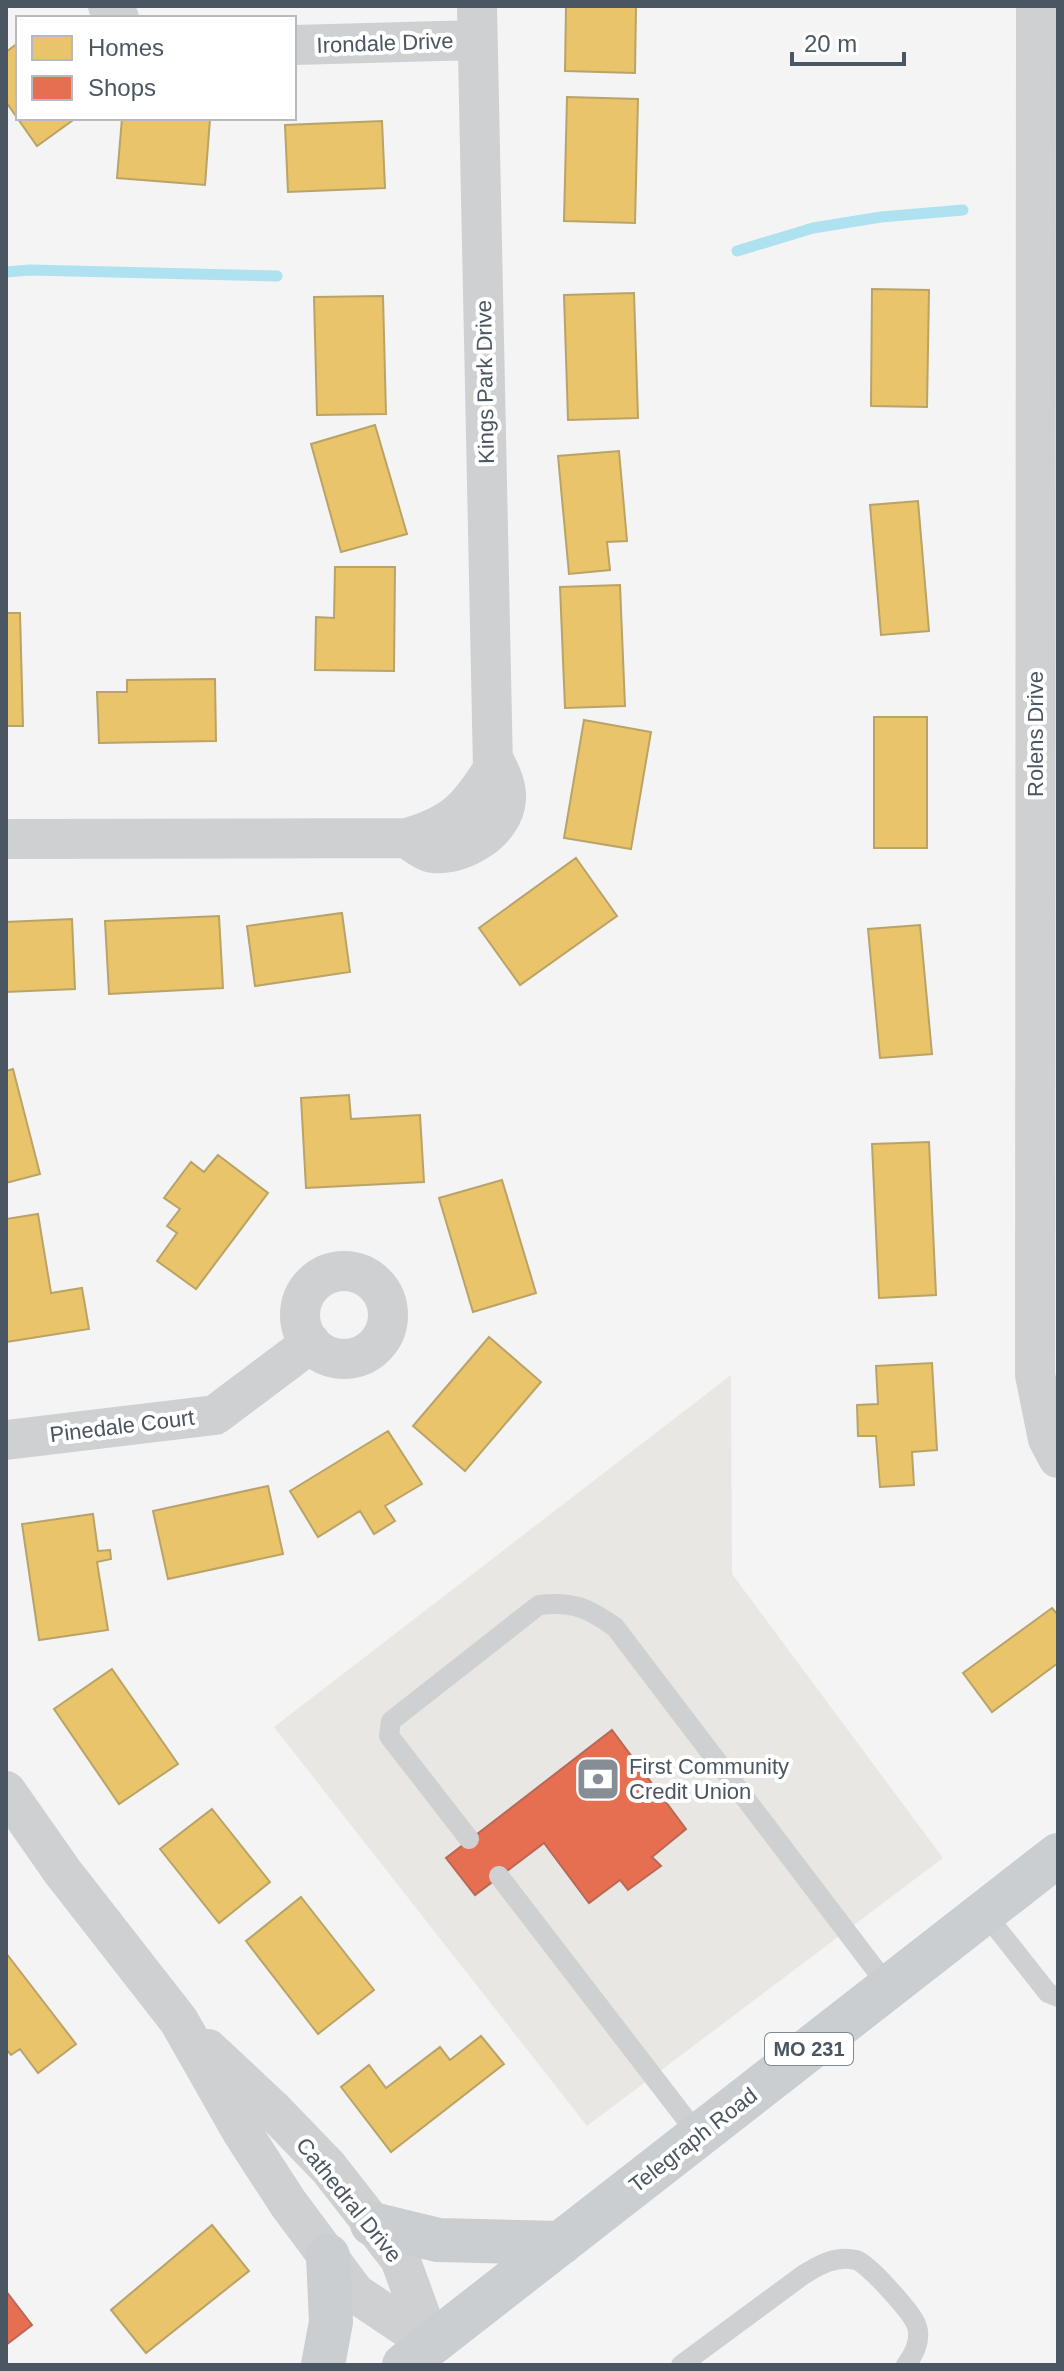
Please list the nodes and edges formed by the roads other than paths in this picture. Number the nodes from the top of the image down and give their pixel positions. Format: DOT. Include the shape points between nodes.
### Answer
graph roads {
  1 [pos="1036,6"];
  2 [pos="477,23"];
  3 [pos="296,45"];
  4 [pos="6,839"];
  5 [pos="311,1343"];
  6 [pos="6,1440"];
  7 [pos="1058,1458"];
  8 [pos="6,1791"];
  9 [pos="469,1839"];
  10 [pos="1058,1855"];
  11 [pos="499,1876"];
  12 [pos="984,1912"];
  13 [pos="888,1986"];
  14 [pos="1058,1997"];
  15 [pos="179,2021"];
  16 [pos="699,2136"];
  17 [pos="372,2224"];
  18 [pos="561,2243"];
  19 [pos="328,2256"];
  20 [pos="427,2358"];
  21 [pos="323,2365"];
  22 [pos="681,2365"];
  23 [pos="906,2365"];
  1 -- 7 [label="street, Rolens Drive" via="1035,1375 1048,1439"];
  2 -- 3 [label="street, Irondale Drive"];
  2 -- 4 [label="street, Kings Park Drive" via="493,769 473,801 437,830 407,838"];
  5 -- 6 [label="street, Pinedale Court" via="215,1415"];
  8 -- 15 [label="street, Cathedral Drive"];
  9 -- 13 [label="lane" via="389,1736 391,1721 539,1605 562,1603 591,1610 615,1627"];
  10 -- 12 [label="main road, Telegraph Road / MO 231"];
  11 -- 16 [label="lane"];
  12 -- 13 [label="main road, Telegraph Road / MO 231"];
  12 -- 14 [label="lane" via="1048,1993"];
  13 -- 16 [label="main road, Telegraph Road / MO 231"];
  15 -- 17 [label="street, Cathedral Drive" via="328,2167"];
  15 -- 19 [label="street, Cathedral Drive" via="242,2132"];
  16 -- 18 [label="main road, Telegraph Road / MO 231"];
  17 -- 18 [label="main road" via="438,2240"];
  17 -- 20 [label="street, Cathedral Drive" via="400,2259"];
  18 -- 20 [label="main road, Telegraph Road / MO 231"];
  19 -- 20 [label="street, Cathedral Drive" via="355,2293"];
  19 -- 21 [label="main road" via="331,2322"];
  22 -- 23 [label="lane" via="803,2275 839,2259 858,2260 872,2270 916,2323 918,2342"];
}
